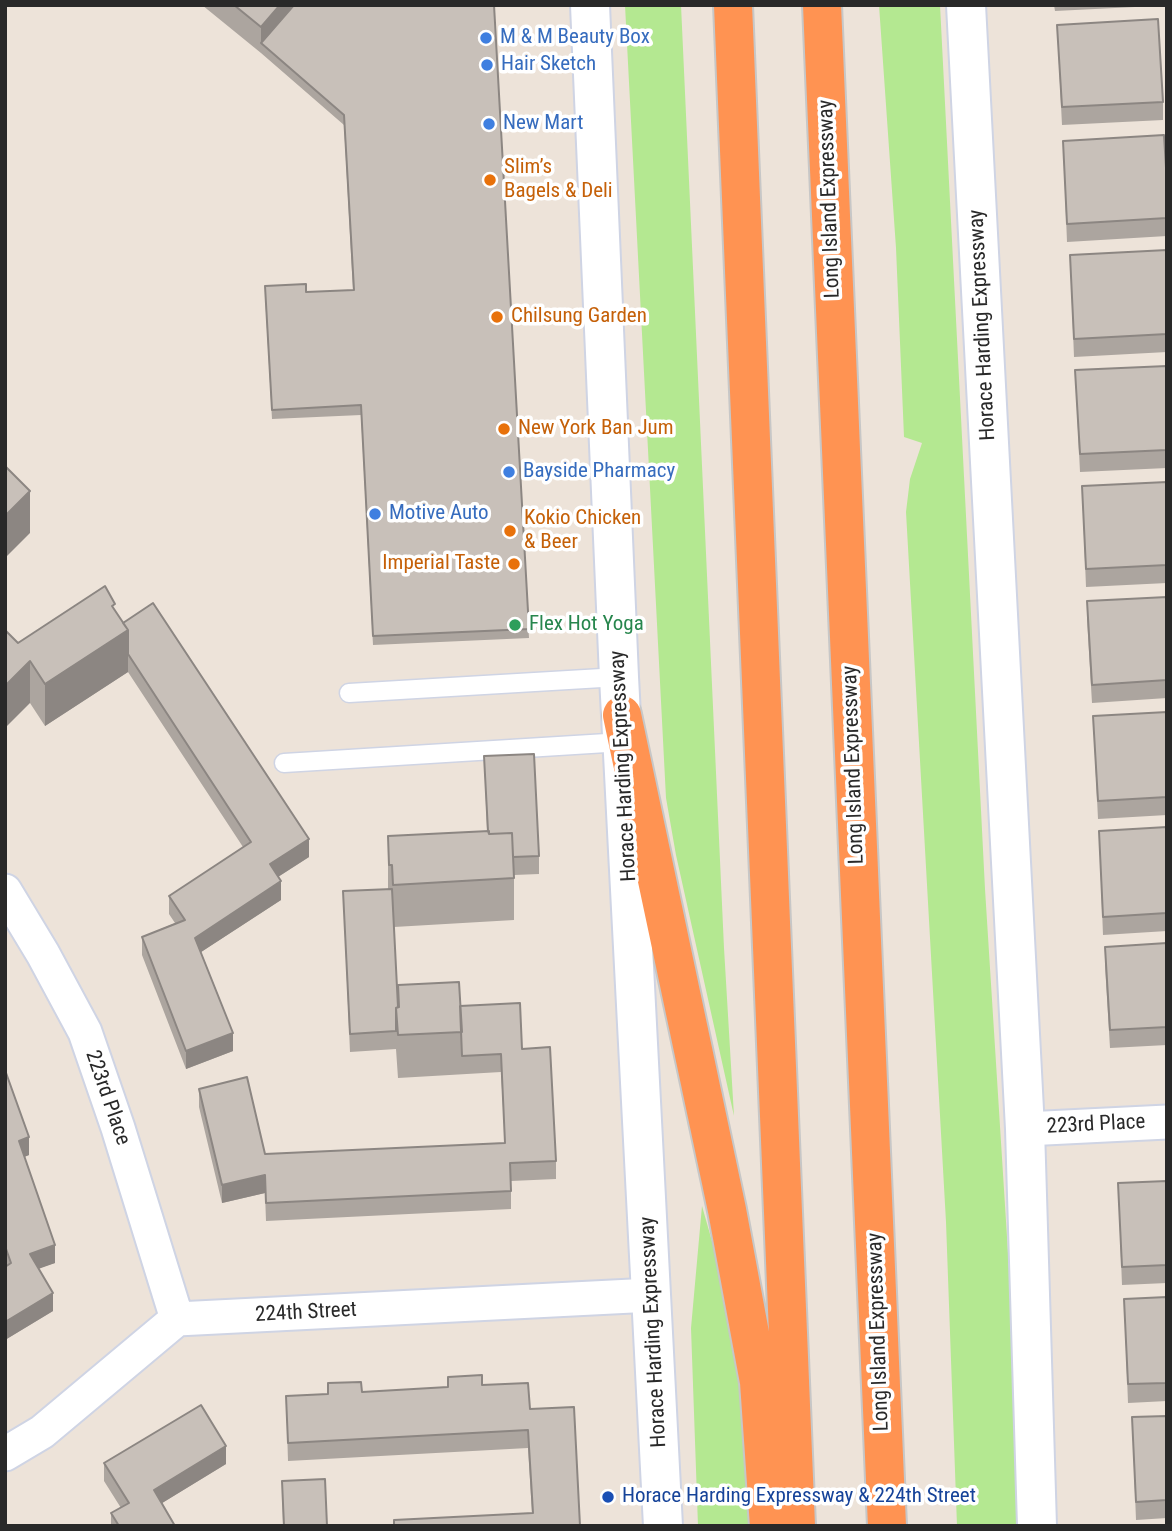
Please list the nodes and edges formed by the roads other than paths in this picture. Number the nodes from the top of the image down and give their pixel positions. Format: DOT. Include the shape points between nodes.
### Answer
graph roads {
  1 [pos="590,5"];
  2 [pos="733,5"];
  3 [pos="822,5"];
  4 [pos="966,5"];
  5 [pos="619,677"];
  6 [pos="349,693"];
  7 [pos="623,728"];
  8 [pos="284,763"];
  9 [pos="5,891"];
  10 [pos="1167,1122"];
  11 [pos="1025,1129"];
  12 [pos="652,1295"];
  13 [pos="177,1320"];
  14 [pos="5,1454"];
  15 [pos="663,1526"];
  16 [pos="769,1526"];
  17 [pos="796,1526"];
  18 [pos="887,1526"];
  19 [pos="1037,1526"];
  1 -- 5 [label="main road, Horace Harding Expressway"];
  2 -- 17 [label="highway"];
  3 -- 18 [label="highway, Long Island Expressway"];
  4 -- 11 [label="main road, Horace Harding Expressway"];
  5 -- 6 [label="lane"];
  5 -- 7 [label="main road, Horace Harding Expressway"];
  7 -- 8 [label="lane"];
  7 -- 12 [label="main road, Horace Harding Expressway"];
  7 -- 16 [label="highway" via="727,1210 759,1382"];
  9 -- 13 [label="street, 223rd Place" via="85,1032"];
  10 -- 11 [label="street, 223rd Place"];
  11 -- 19 [label="main road, Horace Harding Expressway"];
  12 -- 13 [label="street, 224th Street"];
  12 -- 15 [label="main road, Horace Harding Expressway"];
  13 -- 14 [label="street" via="42,1432"];
}
